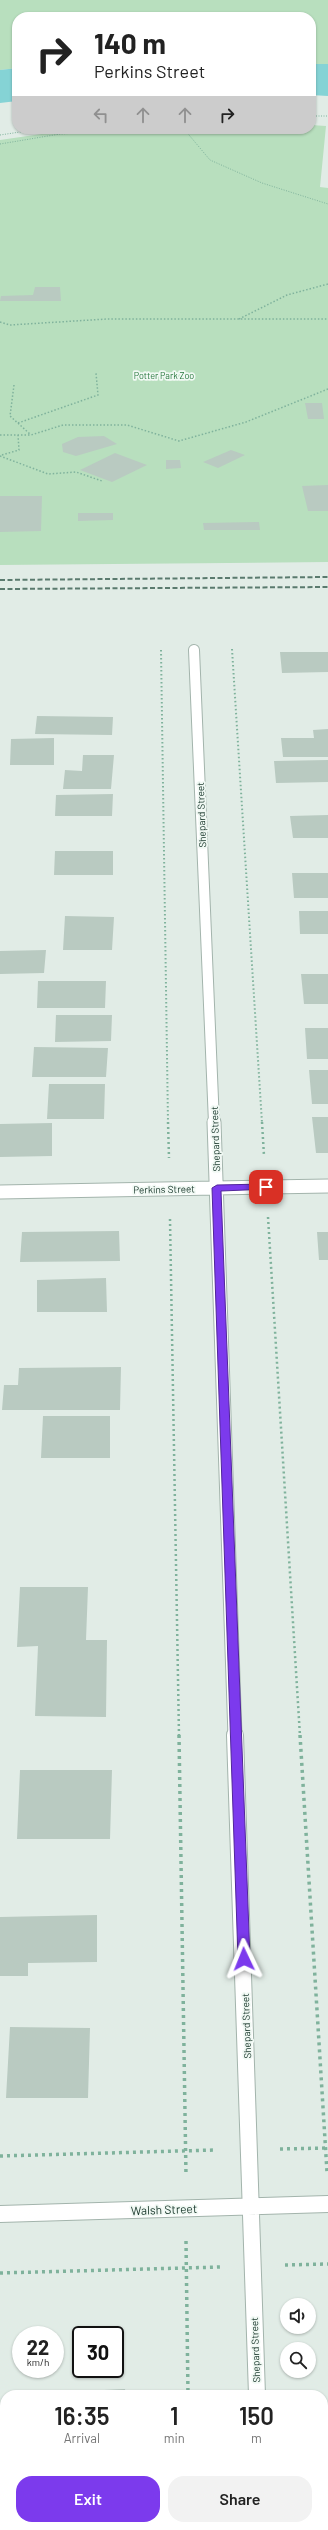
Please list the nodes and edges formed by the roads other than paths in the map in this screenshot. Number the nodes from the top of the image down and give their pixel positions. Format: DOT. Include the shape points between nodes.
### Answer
graph roads {
  1 [pos="194,650"];
  2 [pos="328,1186"];
  3 [pos="217,1188"];
  4 [pos="0,1192"];
  5 [pos="328,2204"];
  6 [pos="251,2206"];
  7 [pos="0,2214"];
  8 [pos="257,2390"];
  1 -- 3 [label="street, Shepard Street"];
  2 -- 3 [label="street, Perkins Street"];
  3 -- 4 [label="street, Perkins Street"];
  3 -- 6 [label="street, Shepard Street"];
  5 -- 6 [label="street, Walsh Street"];
  6 -- 7 [label="street, Walsh Street"];
  6 -- 8 [label="street, Shepard Street"];
}
